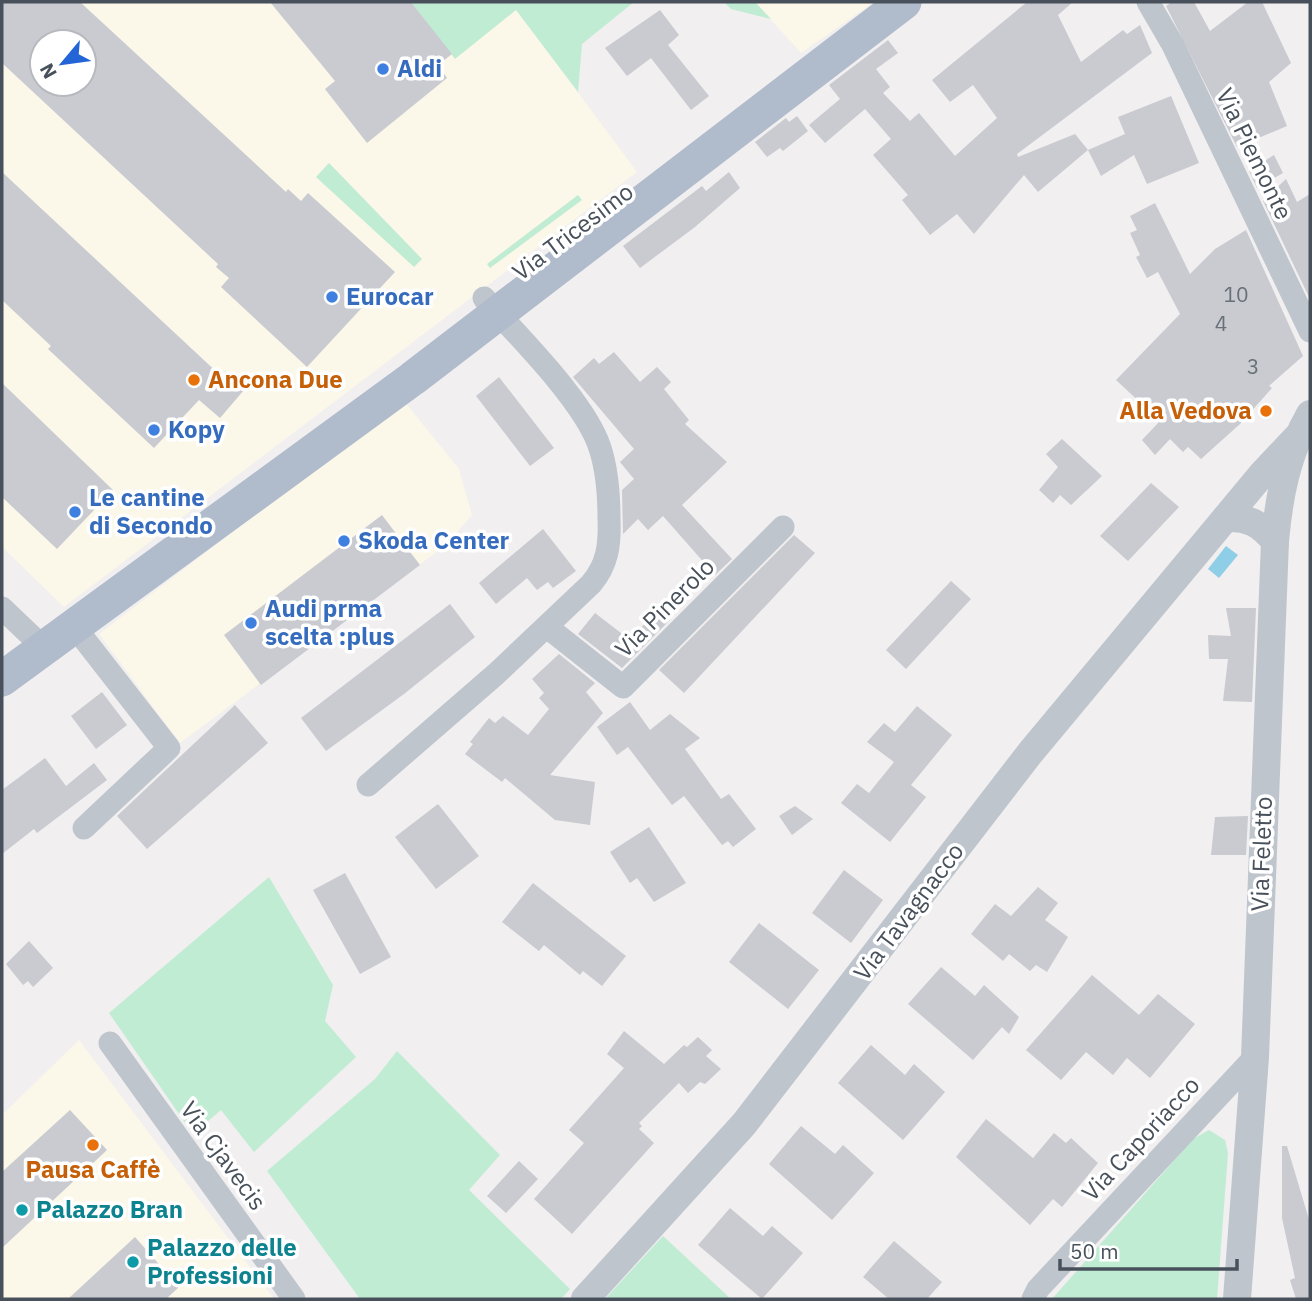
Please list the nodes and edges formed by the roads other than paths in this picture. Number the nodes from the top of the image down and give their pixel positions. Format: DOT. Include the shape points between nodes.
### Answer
graph roads {
  1 [pos="904,2"];
  2 [pos="1148,2"];
  3 [pos="491,306"];
  4 [pos="1310,331"];
  5 [pos="1303,426"];
  6 [pos="1226,518"];
  7 [pos="783,527"];
  8 [pos="1275,541"];
  9 [pos="2,608"];
  10 [pos="74,626"];
  11 [pos="547,627"];
  12 [pos="44,648"];
  13 [pos="2,679"];
  14 [pos="368,785"];
  15 [pos="85,828"];
  16 [pos="110,1043"];
  17 [pos="1255,1057"];
  18 [pos="1033,1296"];
  19 [pos="294,1299"];
  20 [pos="585,1299"];
  21 [pos="1237,1299"];
  1 -- 3 [label="main road, Via Tricesimo"];
  2 -- 4 [label="street, Via Piemonte"];
  3 -- 10 [label="main road, Via Tricesimo" via="374,407"];
  3 -- 11 [label="street" via="586,419 606,472 610,538 604,565"];
  5 -- 6 [label="street, Via Tavagnacco"];
  5 -- 8 [label="street, Via Feletto" via="1280,493"];
  6 -- 8 [label="street" via="1254,521"];
  6 -- 20 [label="street, Via Tavagnacco" via="1030,752 744,1124"];
  7 -- 11 [label="street, Via Pinerolo" via="623,687"];
  8 -- 17 [label="street, Via Feletto"];
  9 -- 12 [label="street"];
  10 -- 12 [label="main road, Via Tricesimo"];
  10 -- 15 [label="street" via="169,748"];
  11 -- 14 [label="street"];
  12 -- 13 [label="main road, Via Tricesimo"];
  16 -- 19 [label="street, Via Cjavecis"];
  17 -- 18 [label="street, Via Caporiacco"];
  17 -- 21 [label="street, Via Feletto"];
}
